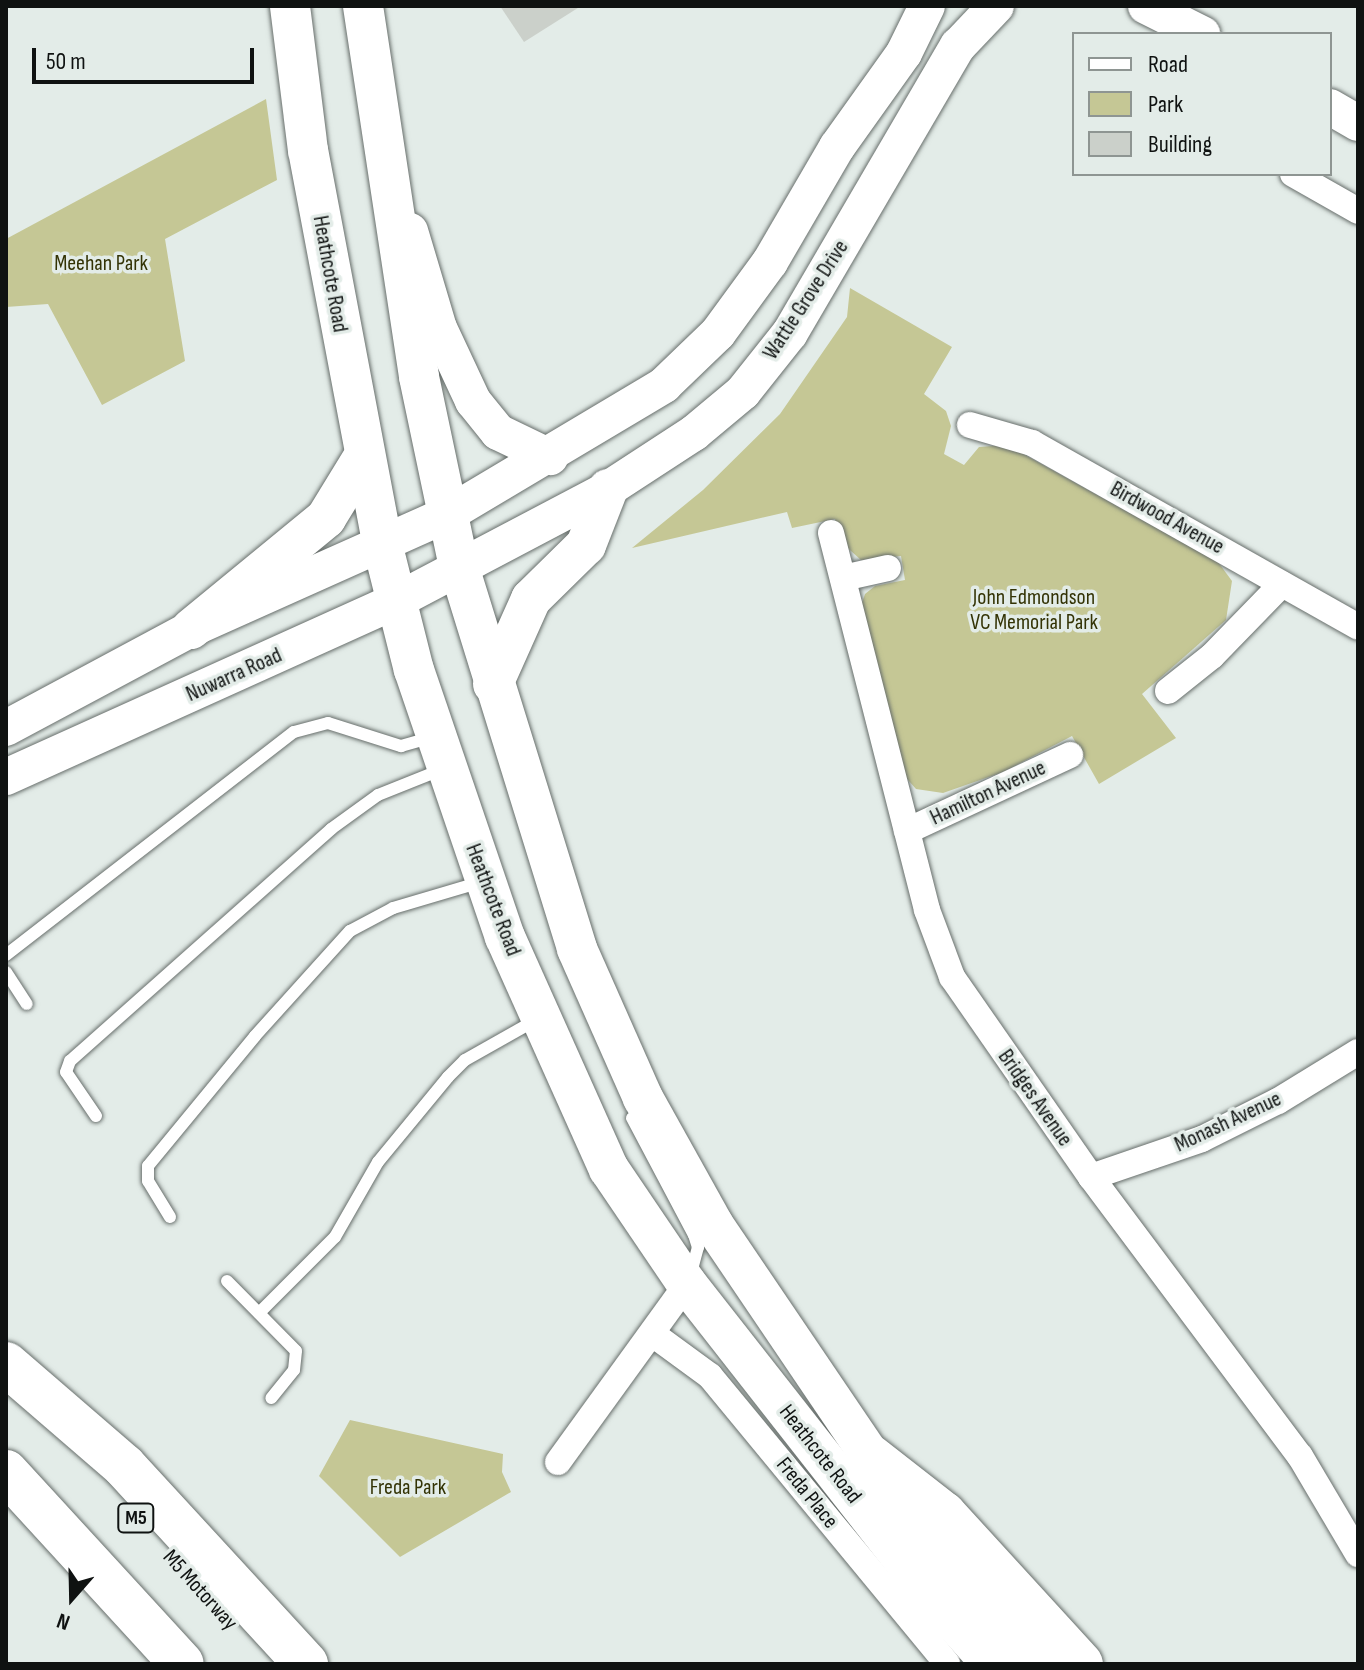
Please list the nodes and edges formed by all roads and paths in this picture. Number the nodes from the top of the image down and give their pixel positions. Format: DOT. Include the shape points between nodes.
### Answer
graph roads {
  1 [pos="290,6"];
  2 [pos="363,6"];
  3 [pos="927,6"];
  4 [pos="996,6"];
  5 [pos="1146,6"];
  6 [pos="1198,32"];
  7 [pos="1332,108"];
  8 [pos="376,118"];
  9 [pos="1358,123"];
  10 [pos="1297,176"];
  11 [pos="1358,211"];
  12 [pos="970,425"];
  13 [pos="364,456"];
  14 [pos="550,457"];
  15 [pos="608,489"];
  16 [pos="448,514"];
  17 [pos="831,533"];
  18 [pos="382,543"];
  19 [pos="459,567"];
  20 [pos="888,568"];
  21 [pos="843,578"];
  22 [pos="1282,584"];
  23 [pos="396,601"];
  24 [pos="1358,627"];
  25 [pos="191,629"];
  26 [pos="493,684"];
  27 [pos="1168,691"];
  28 [pos="6,728"];
  29 [pos="440,752"];
  30 [pos="1070,755"];
  31 [pos="6,777"];
  32 [pos="907,831"];
  33 [pos="484,882"];
  34 [pos="6,955"];
  35 [pos="6,972"];
  36 [pos="600,1000"];
  37 [pos="27,1004"];
  38 [pos="542,1017"];
  39 [pos="1358,1052"];
  40 [pos="619,1085"];
  41 [pos="622,1100"];
  42 [pos="96,1116"];
  43 [pos="1091,1177"];
  44 [pos="170,1217"];
  45 [pos="227,1281"];
  46 [pos="687,1284"];
  47 [pos="259,1313"];
  48 [pos="654,1335"];
  49 [pos="6,1364"];
  50 [pos="6,1373"];
  51 [pos="271,1398"];
  52 [pos="871,1457"];
  53 [pos="558,1462"];
  54 [pos="6,1472"];
  55 [pos="1358,1554"];
  56 [pos="182,1664"];
  57 [pos="267,1664"];
  58 [pos="306,1664"];
  59 [pos="947,1664"];
  60 [pos="992,1664"];
  61 [pos="1034,1664"];
  62 [pos="1081,1664"];
  1 -- 13 [label="main road, Heathcote Road" via="308,150"];
  2 -- 8 [label="main road, Heathcote Road"];
  3 -- 14 [label="main road" via="904,53 837,147 770,262 718,333 664,385"];
  4 -- 15 [label="main road, Wattle Grove Drive" via="958,46 790,333 743,392 694,433"];
  5 -- 6 [label="main road"];
  7 -- 9 [label="main road"];
  8 -- 14 [label="main road" via="439,328 473,401 498,432"];
  8 -- 16 [label="main road, Heathcote Road" via="419,377"];
  10 -- 11 [label="street"];
  12 -- 22 [label="street, Birdwood Avenue" via="1032,443"];
  13 -- 18 [label="main road, Heathcote Road"];
  13 -- 25 [label="main road" via="326,518"];
  14 -- 16 [label="main road"];
  15 -- 19 [label="main road, Wattle Grove Drive"];
  15 -- 26 [label="main road" via="586,545 531,599"];
  16 -- 18 [label="main road"];
  16 -- 19 [label="main road, Heathcote Road"];
  17 -- 21 [label="street, Bridges Avenue"];
  18 -- 23 [label="main road, Heathcote Road"];
  18 -- 25 [label="main road"];
  19 -- 23 [label="main road, Nuwarra Road"];
  19 -- 26 [label="main road, Heathcote Road"];
  20 -- 21 [label="street"];
  21 -- 32 [label="street, Bridges Avenue"];
  22 -- 24 [label="street, Birdwood Avenue"];
  22 -- 27 [label="street" via="1212,656"];
  23 -- 29 [label="main road, Heathcote Road"];
  23 -- 31 [label="main road, Nuwarra Road"];
  25 -- 28 [label="main road"];
  26 -- 36 [label="main road, Heathcote Road" via="577,949"];
  29 -- 33 [label="main road, Heathcote Road"];
  29 -- 34 [label="lane" via="328,723 294,732"];
  29 -- 42 [label="lane" via="331,829 70,1061 66,1072"];
  30 -- 32 [label="street, Hamilton Avenue"];
  32 -- 43 [label="street, Bridges Avenue" via="927,910 952,977"];
  33 -- 38 [label="main road, Heathcote Road"];
  33 -- 44 [label="lane" via="393,908 350,931 148,1166 148,1181"];
  35 -- 37 [label="lane"];
  36 -- 40 [label="lane"];
  36 -- 52 [label="main road, Heathcote Road" via="643,1098 713,1224"];
  38 -- 46 [label="main road, Heathcote Road" via="609,1169"];
  38 -- 47 [label="lane" via="465,1060 448,1077 378,1162 335,1237"];
  39 -- 43 [label="street, Monash Avenue" via="1202,1139"];
  41 -- 46 [label="lane" via="698,1247"];
  43 -- 55 [label="street, Bridges Avenue" via="1300,1456"];
  45 -- 47 [label="lane"];
  46 -- 48 [label="street"];
  46 -- 60 [label="main road, Heathcote Road" via="939,1605"];
  47 -- 51 [label="lane" via="296,1351 294,1370"];
  48 -- 53 [label="street"];
  48 -- 59 [label="street, Freda Place" via="710,1376"];
  49 -- 58 [label="highway" via="124,1466"];
  50 -- 57 [label="highway, M5 Motorway / M5"];
  52 -- 61 [label="main road, Heathcote Road"];
  52 -- 62 [label="highway" via="944,1514"];
  54 -- 56 [label="highway"];
}
